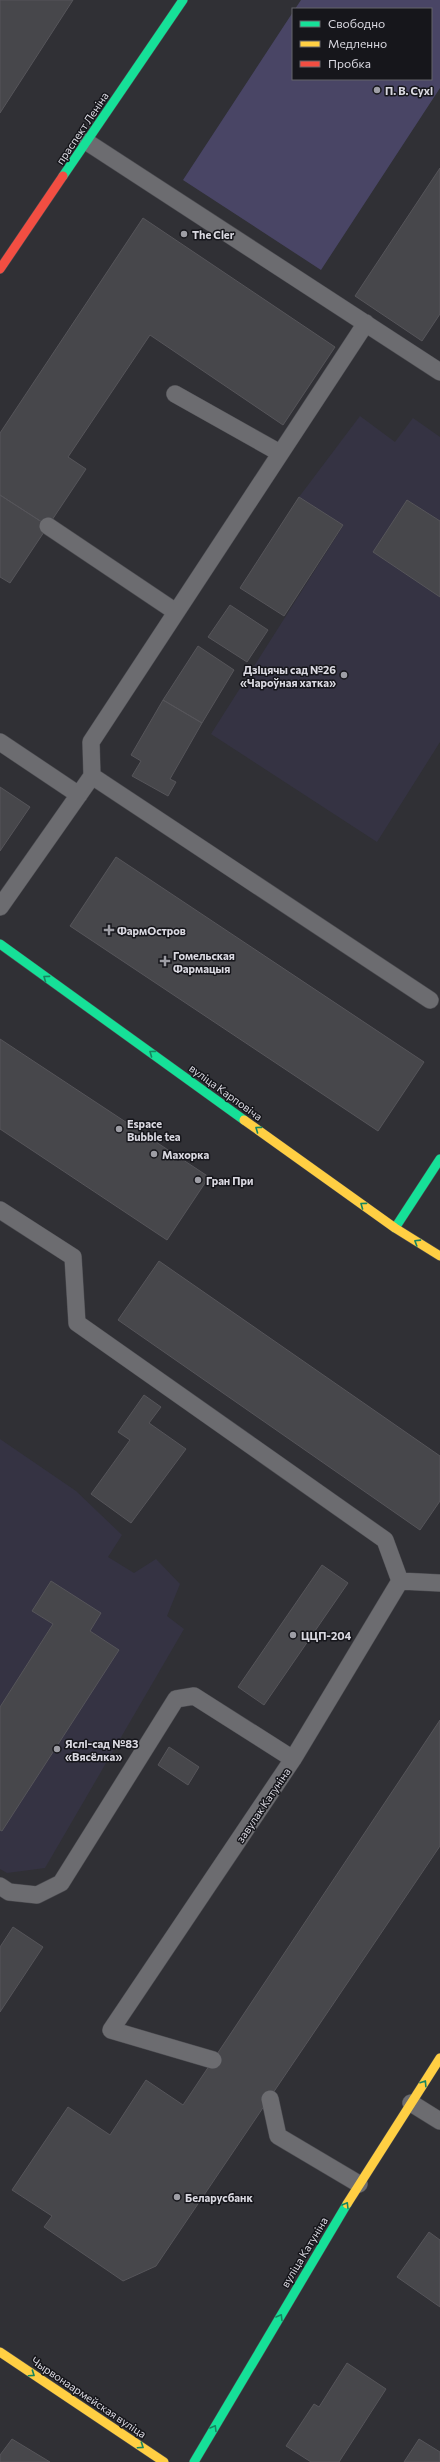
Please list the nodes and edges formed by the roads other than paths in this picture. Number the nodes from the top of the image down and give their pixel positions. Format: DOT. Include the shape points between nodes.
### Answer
graph roads {
  1 [pos="183,0"];
  2 [pos="87,142"];
  3 [pos="0,269"];
  4 [pos="366,324"];
  5 [pos="440,372"];
  6 [pos="174,394"];
  7 [pos="280,453"];
  8 [pos="48,526"];
  9 [pos="176,612"];
  10 [pos="0,742"];
  11 [pos="92,776"];
  12 [pos="79,795"];
  13 [pos="0,907"];
  14 [pos="0,944"];
  15 [pos="430,1000"];
  16 [pos="440,1159"];
  17 [pos="0,1210"];
  18 [pos="395,1228"];
  19 [pos="440,1256"];
  20 [pos="400,1580"];
  21 [pos="440,1583"];
  22 [pos="293,1759"];
  23 [pos="0,1886"];
  24 [pos="440,2058"];
  25 [pos="213,2060"];
  26 [pos="270,2098"];
  27 [pos="411,2103"];
  28 [pos="440,2121"];
  29 [pos="358,2184"];
  30 [pos="0,2352"];
  31 [pos="164,2462"];
  32 [pos="194,2462"];
  1 -- 2 [label="street, праспект Леніна"];
  2 -- 3 [label="street, праспект Леніна"];
  2 -- 4 [label="lane"];
  4 -- 5 [label="lane"];
  4 -- 7 [label="lane"];
  6 -- 7 [label="lane"];
  7 -- 9 [label="lane"];
  8 -- 9 [label="lane"];
  9 -- 11 [label="lane" via="91,742"];
  10 -- 12 [label="lane"];
  11 -- 12 [label="lane"];
  11 -- 15 [label="lane"];
  12 -- 13 [label="lane"];
  18 -- 14 [label="street, вуліца Карповіча, one-way"];
  16 -- 18 [label="street"];
  17 -- 20 [label="lane" via="73,1257 77,1323 385,1540"];
  19 -- 18 [label="street, вуліца Карповіча, one-way"];
  20 -- 21 [label="lane"];
  20 -- 22 [label="lane"];
  22 -- 23 [label="lane, завулак Катуніна" via="194,1696 176,1699 61,1883 37,1895 9,1892"];
  22 -- 25 [label="lane, завулак Катуніна" via="112,2030"];
  27 -- 24 [label="street, вуліца Катуніна, one-way"];
  26 -- 29 [label="lane" via="278,2136"];
  27 -- 28 [label="lane"];
  27 -- 29 [label="street, вуліца Катуніна"];
  32 -- 29 [label="street, вуліца Катуніна, one-way"];
  30 -- 31 [label="street, Чырвонаармейская вуліца, one-way"];
}
